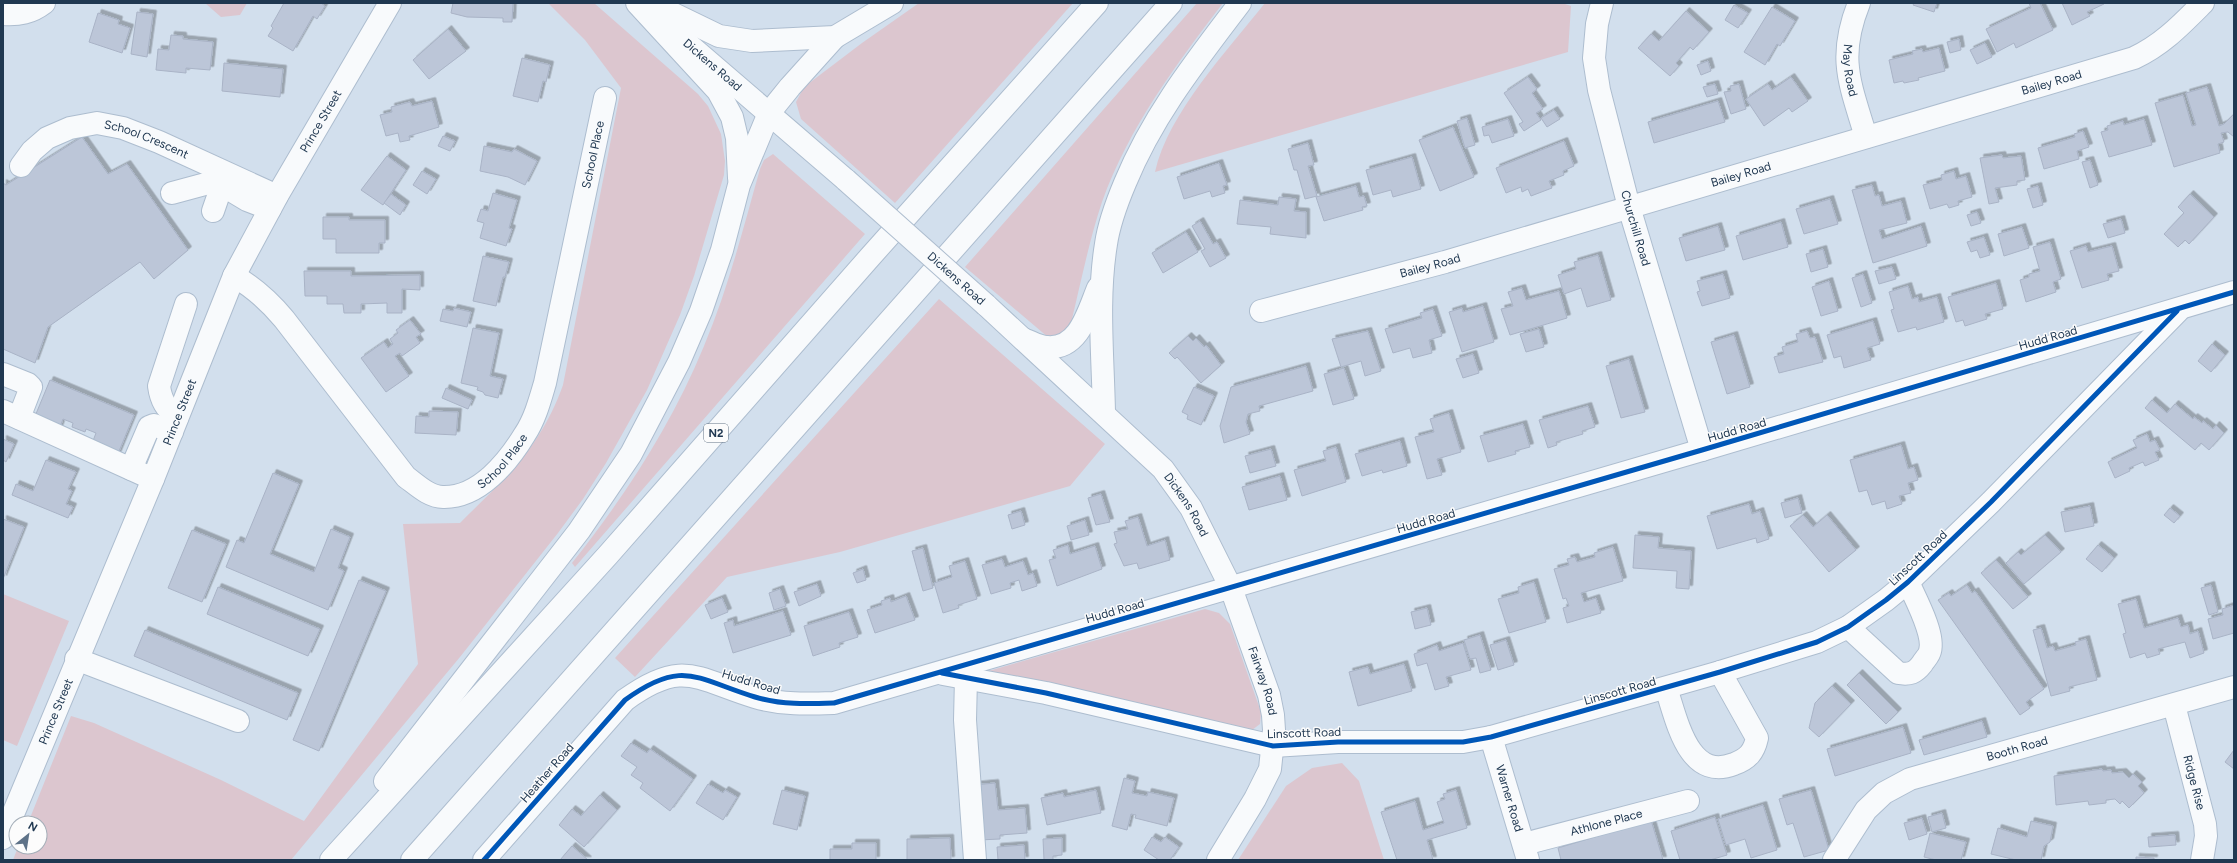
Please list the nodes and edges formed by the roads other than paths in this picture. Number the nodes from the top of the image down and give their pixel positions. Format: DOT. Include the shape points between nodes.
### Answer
graph roads {
  1 [pos="44,3"];
  2 [pos="390,3"];
  3 [pos="637,3"];
  4 [pos="640,3"];
  5 [pos="651,3"];
  6 [pos="892,3"];
  7 [pos="1097,3"];
  8 [pos="1171,3"];
  9 [pos="1240,3"];
  10 [pos="1602,3"];
  11 [pos="1859,3"];
  12 [pos="2203,3"];
  13 [pos="3,14"];
  14 [pos="835,36"];
  15 [pos="605,98"];
  16 [pos="769,113"];
  17 [pos="1866,137"];
  18 [pos="21,166"];
  19 [pos="222,185"];
  20 [pos="739,185"];
  21 [pos="172,194"];
  22 [pos="274,203"];
  23 [pos="1629,207"];
  24 [pos="213,211"];
  25 [pos="234,276"];
  26 [pos="1102,278"];
  27 [pos="2234,292"];
  28 [pos="186,304"];
  29 [pos="2179,310"];
  30 [pos="1261,311"];
  31 [pos="1023,339"];
  32 [pos="3,374"];
  33 [pos="1104,413"];
  34 [pos="11,415"];
  35 [pos="174,425"];
  36 [pos="1702,450"];
  37 [pos="131,469"];
  38 [pos="153,479"];
  39 [pos="1908,582"];
  40 [pos="1231,588"];
  41 [pos="1848,627"];
  42 [pos="76,659"];
  43 [pos="1720,672"];
  44 [pos="940,673"];
  45 [pos="966,678"];
  46 [pos="2234,686"];
  47 [pos="1666,688"];
  48 [pos="625,700"];
  49 [pos="2174,705"];
  50 [pos="238,721"];
  51 [pos="1492,737"];
  52 [pos="1273,746"];
  53 [pos="1688,801"];
  54 [pos="3,838"];
  55 [pos="346,843"];
  56 [pos="1526,852"];
  57 [pos="331,860"];
  58 [pos="412,860"];
  59 [pos="484,860"];
  60 [pos="975,860"];
  61 [pos="1218,860"];
  62 [pos="1834,860"];
  63 [pos="2202,860"];
  1 -- 13 [label="main road" via="35,10 21,14"];
  2 -- 22 [label="main road, Prince Street"];
  3 -- 20 [label="main road" via="718,91 732,117 737,138"];
  4 -- 16 [label="main road, Dickens Road"];
  5 -- 14 [label="main road" via="719,36 752,41"];
  6 -- 14 [label="main road"];
  7 -- 55 [label="main road, N2" via="608,555"];
  8 -- 58 [label="main road"];
  9 -- 26 [label="main road" via="1166,102 1138,152 1116,205 1106,242"];
  10 -- 23 [label="main road, Churchill Road" via="1596,24 1594,58 1599,90"];
  11 -- 17 [label="main road, May Road" via="1847,39 1846,63"];
  12 -- 17 [label="main road, Bailey Road" via="2166,39 2152,50 2134,58"];
  14 -- 16 [label="main road"];
  15 -- 25 [label="main road, School Place" via="545,383 536,412 526,434 496,471 477,488 462,495 442,497 432,494 406,477 284,319 252,286"];
  16 -- 20 [label="main road"];
  16 -- 31 [label="main road, Dickens Road, bridge"];
  17 -- 23 [label="main road, Bailey Road"];
  18 -- 22 [label="main road, School Crescent" via="32,151 47,138 70,128 97,123 123,128 159,142"];
  19 -- 21 [label="main road" via="209,184"];
  19 -- 22 [label="main road" via="247,200"];
  19 -- 24 [label="main road"];
  20 -- 55 [label="main road" via="722,250 701,311 679,362 631,454 579,531 386,779 366,807"];
  22 -- 25 [label="main road, Prince Street"];
  23 -- 30 [label="main road, Bailey Road" via="1445,262"];
  23 -- 36 [label="main road, Churchill Road"];
  25 -- 35 [label="main road, Prince Street"];
  26 -- 31 [label="main road" via="1078,333 1065,345 1045,347"];
  26 -- 33 [label="main road"];
  27 -- 29 [label="main road, Hudd Road"];
  28 -- 35 [label="main road" via="169,331 159,386 161,399"];
  29 -- 36 [label="main road, Hudd Road"];
  29 -- 39 [label="main road, Linscott Road"];
  31 -- 33 [label="main road, Dickens Road"];
  32 -- 34 [label="main road" via="28,384 31,388"];
  33 -- 40 [label="main road, Dickens Road" via="1163,469 1175,484 1191,508"];
  34 -- 37 [label="main road"];
  35 -- 37 [label="main road" via="148,427"];
  35 -- 38 [label="main road, Prince Street"];
  36 -- 40 [label="main road, Hudd Road"];
  37 -- 38 [label="main road"];
  38 -- 42 [label="main road, Prince Street"];
  39 -- 41 [label="main road, Linscott Road"];
  39 -- 41 [label="main road" via="1931,642 1930,652 1916,672 1907,675 1898,673"];
  40 -- 44 [label="main road, Hudd Road"];
  40 -- 52 [label="main road, Fairway Road" via="1269,695 1274,714"];
  41 -- 43 [label="main road, Linscott Road" via="1816,642"];
  42 -- 50 [label="main road"];
  42 -- 54 [label="main road, Prince Street"];
  43 -- 47 [label="main road, Linscott Road"];
  43 -- 47 [label="main road" via="1757,738 1755,748 1743,761 1724,768 1698,760 1689,750"];
  44 -- 45 [label="main road, Linscott Road"];
  44 -- 48 [label="main road, Hudd Road" via="834,703 793,705 756,697 690,675 669,676 644,686"];
  45 -- 52 [label="main road, Linscott Road" via="1046,693"];
  45 -- 60 [label="main road" via="966,728"];
  46 -- 49 [label="main road, Booth Road"];
  47 -- 51 [label="main road, Linscott Road"];
  48 -- 59 [label="main road, Heather Road"];
  49 -- 62 [label="main road, Booth Road" via="1910,779 1884,793 1866,810"];
  49 -- 63 [label="main road, Ridge Rise" via="2205,824"];
  51 -- 52 [label="main road, Linscott Road" via="1463,742 1338,742"];
  51 -- 56 [label="main road, Warner Road"];
  52 -- 61 [label="main road, Fairway Road" via="1270,769 1256,799"];
  53 -- 56 [label="main road, Athlone Place"];
  55 -- 57 [label="main road, N2"];
}
